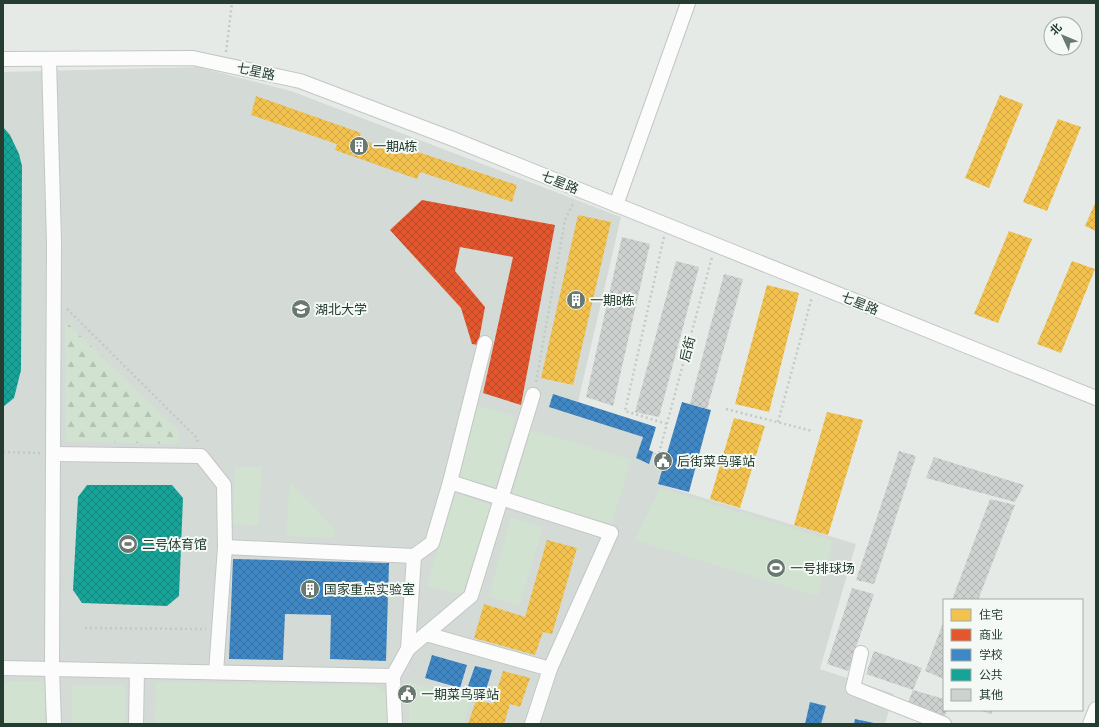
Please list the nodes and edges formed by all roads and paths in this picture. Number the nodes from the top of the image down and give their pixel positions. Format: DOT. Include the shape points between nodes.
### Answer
graph roads {
  1 [pos="232,3"];
  2 [pos="688,3"];
  3 [pos="3,59"];
  4 [pos="49,59"];
  5 [pos="225,65"];
  6 [pos="579,190"];
  7 [pos="616,205"];
  8 [pos="667,225"];
  9 [pos="716,245"];
  10 [pos="815,285"];
  11 [pos="54,296"];
  12 [pos="485,343"];
  13 [pos="533,395"];
  14 [pos="1096,398"];
  15 [pos="726,409"];
  16 [pos="778,422"];
  17 [pos="667,424"];
  18 [pos="812,431"];
  19 [pos="3,452"];
  20 [pos="659,453"];
  21 [pos="53,454"];
  22 [pos="201,456"];
  23 [pos="450,482"];
  24 [pos="501,498"];
  25 [pos="225,547"];
  26 [pos="414,556"];
  27 [pos="85,628"];
  28 [pos="219,629"];
  29 [pos="426,634"];
  30 [pos="408,649"];
  31 [pos="861,653"];
  32 [pos="3,668"];
  33 [pos="52,669"];
  34 [pos="550,669"];
  35 [pos="137,671"];
  36 [pos="216,672"];
  37 [pos="393,676"];
  38 [pos="1096,709"];
  39 [pos="54,724"];
  40 [pos="136,724"];
  41 [pos="395,724"];
  42 [pos="532,724"];
  43 [pos="944,724"];
  44 [pos="1090,724"];
  1 -- 5 [label="path"];
  2 -- 7 [label="street"];
  3 -- 4 [label="street, 七星路"];
  4 -- 5 [label="street, 七星路" via="193,58"];
  4 -- 11 [label="street"];
  5 -- 6 [label="street, 七星路" via="300,81"];
  6 -- 7 [label="street, 七星路"];
  6 -- 13 [label="path" via="565,220"];
  7 -- 8 [label="street, 七星路"];
  8 -- 9 [label="street, 七星路"];
  8 -- 17 [label="path" via="625,411"];
  9 -- 10 [label="street, 七星路"];
  9 -- 17 [label="path, 后街"];
  10 -- 14 [label="street, 七星路"];
  10 -- 16 [label="path"];
  11 -- 21 [label="street"];
  11 -- 22 [label="path" via="197,438"];
  12 -- 23 [label="street"];
  13 -- 24 [label="street"];
  15 -- 16 [label="path"];
  16 -- 18 [label="path"];
  17 -- 20 [label="path, 后街"];
  19 -- 21 [label="path"];
  21 -- 22 [label="street"];
  21 -- 33 [label="street"];
  22 -- 25 [label="street" via="224,485"];
  23 -- 24 [label="street"];
  23 -- 26 [label="street" via="432,543"];
  24 -- 29 [label="street" via="471,596"];
  24 -- 34 [label="street" via="611,533"];
  25 -- 26 [label="street"];
  25 -- 28 [label="street"];
  26 -- 30 [label="street"];
  27 -- 28 [label="path"];
  28 -- 36 [label="street"];
  29 -- 30 [label="street"];
  29 -- 34 [label="street"];
  30 -- 37 [label="street"];
  31 -- 43 [label="street" via="853,688"];
  32 -- 33 [label="street"];
  33 -- 35 [label="street"];
  33 -- 39 [label="street"];
  34 -- 42 [label="street"];
  35 -- 36 [label="street"];
  35 -- 40 [label="street"];
  36 -- 37 [label="street"];
  37 -- 41 [label="street"];
  38 -- 44 [label="street"];
}
